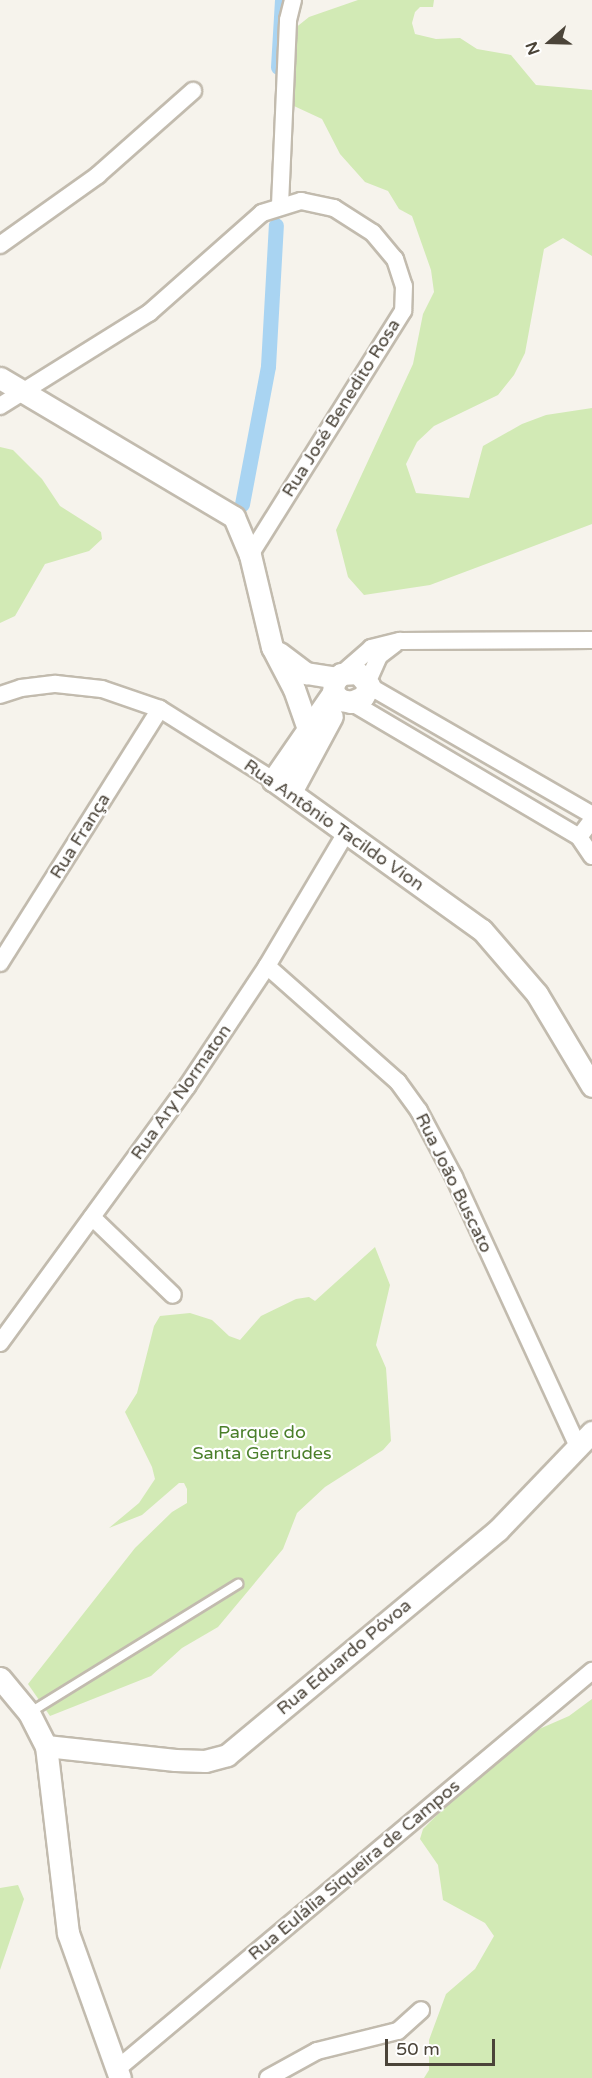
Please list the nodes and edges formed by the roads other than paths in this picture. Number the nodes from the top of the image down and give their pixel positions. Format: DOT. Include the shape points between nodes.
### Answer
graph roads {
  1 [pos="293,0"];
  2 [pos="193,91"];
  3 [pos="274,207"];
  4 [pos="0,244"];
  5 [pos="0,378"];
  6 [pos="23,392"];
  7 [pos="0,406"];
  8 [pos="250,555"];
  9 [pos="400,640"];
  10 [pos="592,640"];
  11 [pos="272,647"];
  12 [pos="285,672"];
  13 [pos="369,684"];
  14 [pos="340,688"];
  15 [pos="0,695"];
  16 [pos="160,709"];
  17 [pos="308,729"];
  18 [pos="273,780"];
  19 [pos="291,792"];
  20 [pos="592,815"];
  21 [pos="592,820"];
  22 [pos="347,831"];
  23 [pos="579,837"];
  24 [pos="592,856"];
  25 [pos="0,963"];
  26 [pos="267,966"];
  27 [pos="592,1086"];
  28 [pos="92,1217"];
  29 [pos="173,1295"];
  30 [pos="0,1343"];
  31 [pos="585,1439"];
  32 [pos="238,1584"];
  33 [pos="592,1671"];
  34 [pos="0,1678"];
  35 [pos="28,1713"];
  36 [pos="46,1746"];
  37 [pos="422,2010"];
  38 [pos="118,2073"];
  39 [pos="268,2078"];
  1 -- 3 [label="street" via="288,20"];
  2 -- 4 [label="street" via="98,175"];
  3 -- 6 [label="street" via="149,313"];
  3 -- 8 [label="street, Rua José Benedito Rosa" via="301,201 334,208 373,233 395,259 404,286 403,311"];
  5 -- 6 [label="street"];
  6 -- 7 [label="street"];
  6 -- 8 [label="street" via="217,504 234,517"];
  8 -- 11 [label="street"];
  9 -- 10 [label="street"];
  9 -- 13 [label="street" via="379,656"];
  9 -- 14 [label="street" via="371,648"];
  11 -- 12 [label="street"];
  11 -- 14 [label="street" via="306,674"];
  12 -- 14 [label="street" via="309,686"];
  12 -- 17 [label="street"];
  13 -- 14 [label="street" via="358,673"];
  13 -- 14 [label="street" via="363,697"];
  13 -- 20 [label="street"];
  14 -- 17 [label="street"];
  14 -- 19 [label="street"];
  14 -- 23 [label="street"];
  15 -- 16 [label="street, Rua Antônio Tacildo Vion" via="21,688 79,685"];
  16 -- 18 [label="street, Rua Antônio Tacildo Vion"];
  16 -- 25 [label="street, Rua França"];
  17 -- 18 [label="street"];
  18 -- 19 [label="street, Rua Antônio Tacildo Vion"];
  19 -- 22 [label="street, Rua Antônio Tacildo Vion"];
  21 -- 23 [label="street"];
  22 -- 26 [label="street, Rua Ary Normaton"];
  22 -- 27 [label="street, Rua Antônio Tacildo Vion" via="482,930 508,956 537,994"];
  23 -- 24 [label="street"];
  26 -- 28 [label="street, Rua Ary Normaton"];
  26 -- 31 [label="street, Rua João Buscato" via="398,1082 419,1111"];
  28 -- 29 [label="street"];
  28 -- 30 [label="street, Rua Ary Normaton"];
  31 -- 36 [label="street, Rua Eduardo Póvoa" via="498,1530 227,1755 205,1761 175,1760"];
  32 -- 35 [label="lane"];
  33 -- 38 [label="street, Rua Eulália Siqueira de Campos"];
  34 -- 35 [label="street"];
  35 -- 36 [label="street"];
  36 -- 38 [label="street" via="68,1933"];
  37 -- 39 [label="street" via="398,2031 316,2050"];
}
